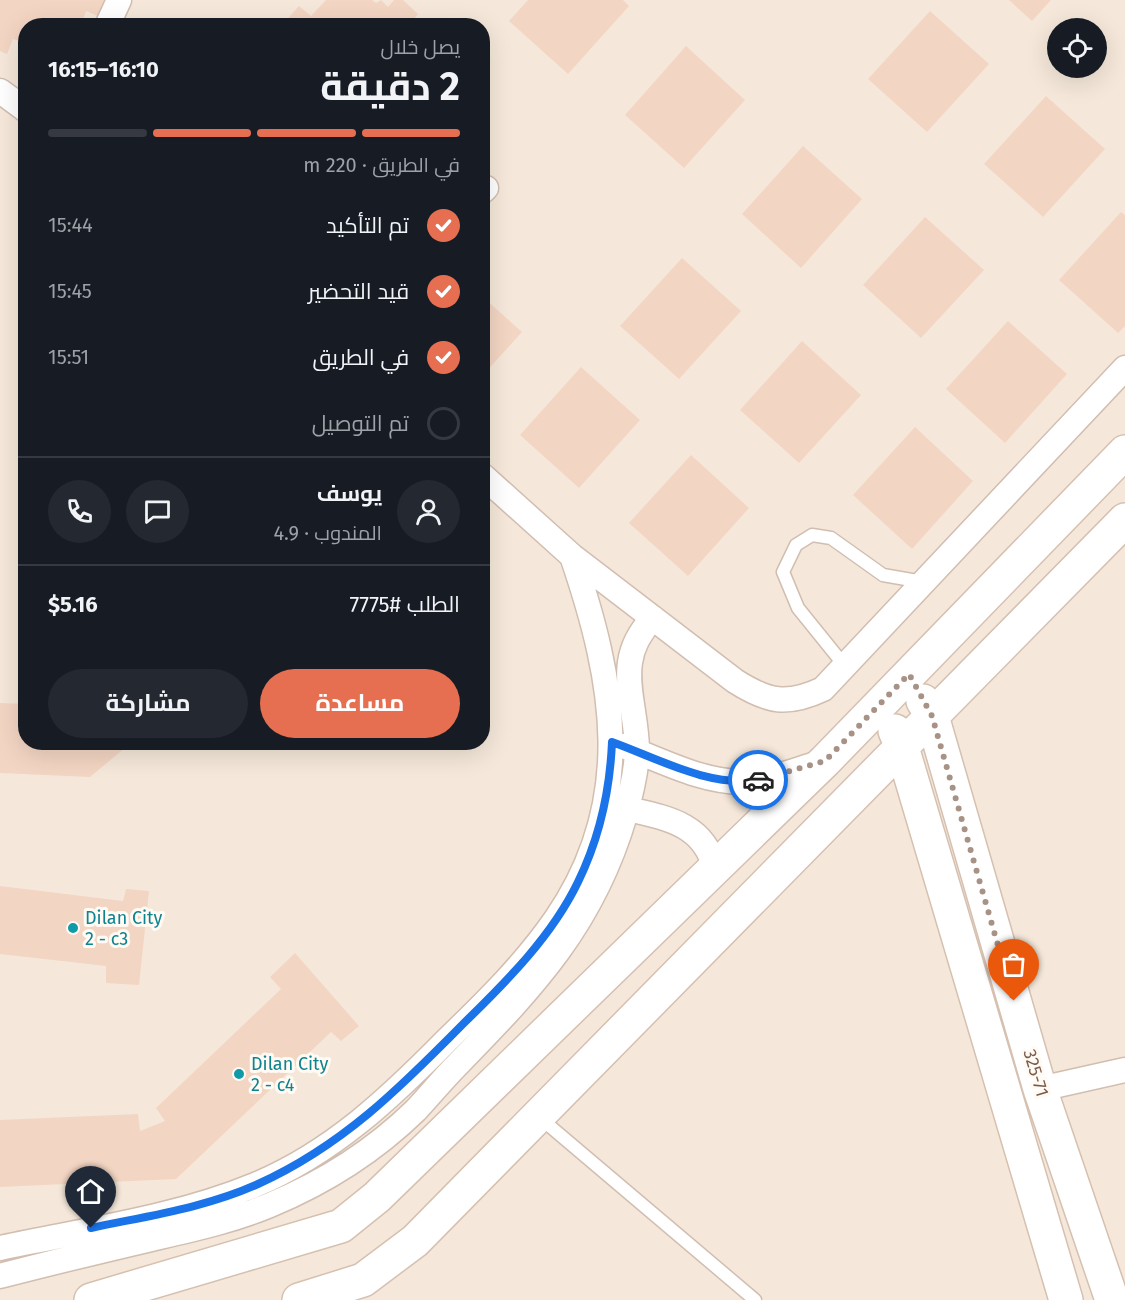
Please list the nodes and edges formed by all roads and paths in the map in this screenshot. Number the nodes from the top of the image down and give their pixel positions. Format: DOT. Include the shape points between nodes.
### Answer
graph roads {
  1 [pos="119,0"];
  2 [pos="111,18"];
  3 [pos="0,91"];
  4 [pos="18,104"];
  5 [pos="1125,368"];
  6 [pos="1125,452"];
  7 [pos="490,482"];
  8 [pos="1125,520"];
  9 [pos="572,556"];
  10 [pos="923,582"];
  11 [pos="653,618"];
  12 [pos="844,665"];
  13 [pos="909,674"];
  14 [pos="882,702"];
  15 [pos="932,716"];
  16 [pos="612,742"];
  17 [pos="902,747"];
  18 [pos="637,751"];
  19 [pos="825,761"];
  20 [pos="615,806"];
  21 [pos="715,869"];
  22 [pos="541,958"];
  23 [pos="1125,1070"];
  24 [pos="1040,1089"];
  25 [pos="538,1116"];
  26 [pos="0,1248"];
  27 [pos="0,1276"];
  28 [pos="319,1297"];
  29 [pos="92,1300"];
  30 [pos="754,1300"];
  31 [pos="1066,1300"];
  32 [pos="1112,1300"];
  1 -- 2 [label="street"];
  3 -- 4 [label="street"];
  5 -- 10 [label="street"];
  6 -- 13 [label="main road"];
  7 -- 9 [label="street"];
  8 -- 15 [label="main road"];
  9 -- 11 [label="street"];
  9 -- 16 [label="street" via="602,659"];
  10 -- 12 [label="street"];
  10 -- 12 [label="lane" via="883,575 831,538 812,535 796,545 783,572 798,608"];
  11 -- 12 [label="street" via="735,681 755,694 778,700 801,699 823,689"];
  11 -- 18 [label="street" via="635,640 627,667"];
  13 -- 14 [label="main road"];
  13 -- 15 [label="main road, 325-71"];
  14 -- 17 [label="main road, 325-71"];
  14 -- 19 [label="main road"];
  15 -- 17 [label="main road"];
  15 -- 24 [label="main road, 325-71"];
  16 -- 18 [label="street"];
  16 -- 20 [label="street"];
  17 -- 25 [label="main road"];
  17 -- 31 [label="main road, 325-71"];
  18 -- 19 [label="street" via="715,779 743,782 771,778"];
  18 -- 20 [label="street"];
  19 -- 21 [label="main road"];
  20 -- 21 [label="street" via="690,828 711,853"];
  20 -- 22 [label="street" via="593,843"];
  21 -- 29 [label="main road" via="377,1197 341,1226"];
  22 -- 26 [label="street" via="398,1091 355,1127 307,1158 257,1184 204,1204"];
  22 -- 27 [label="street" via="415,1110 370,1149 321,1180 268,1206 213,1224"];
  23 -- 24 [label="street"];
  24 -- 32 [label="main road, 325-71"];
  25 -- 28 [label="main road" via="415,1241 363,1281"];
  25 -- 30 [label="lane"];
}
